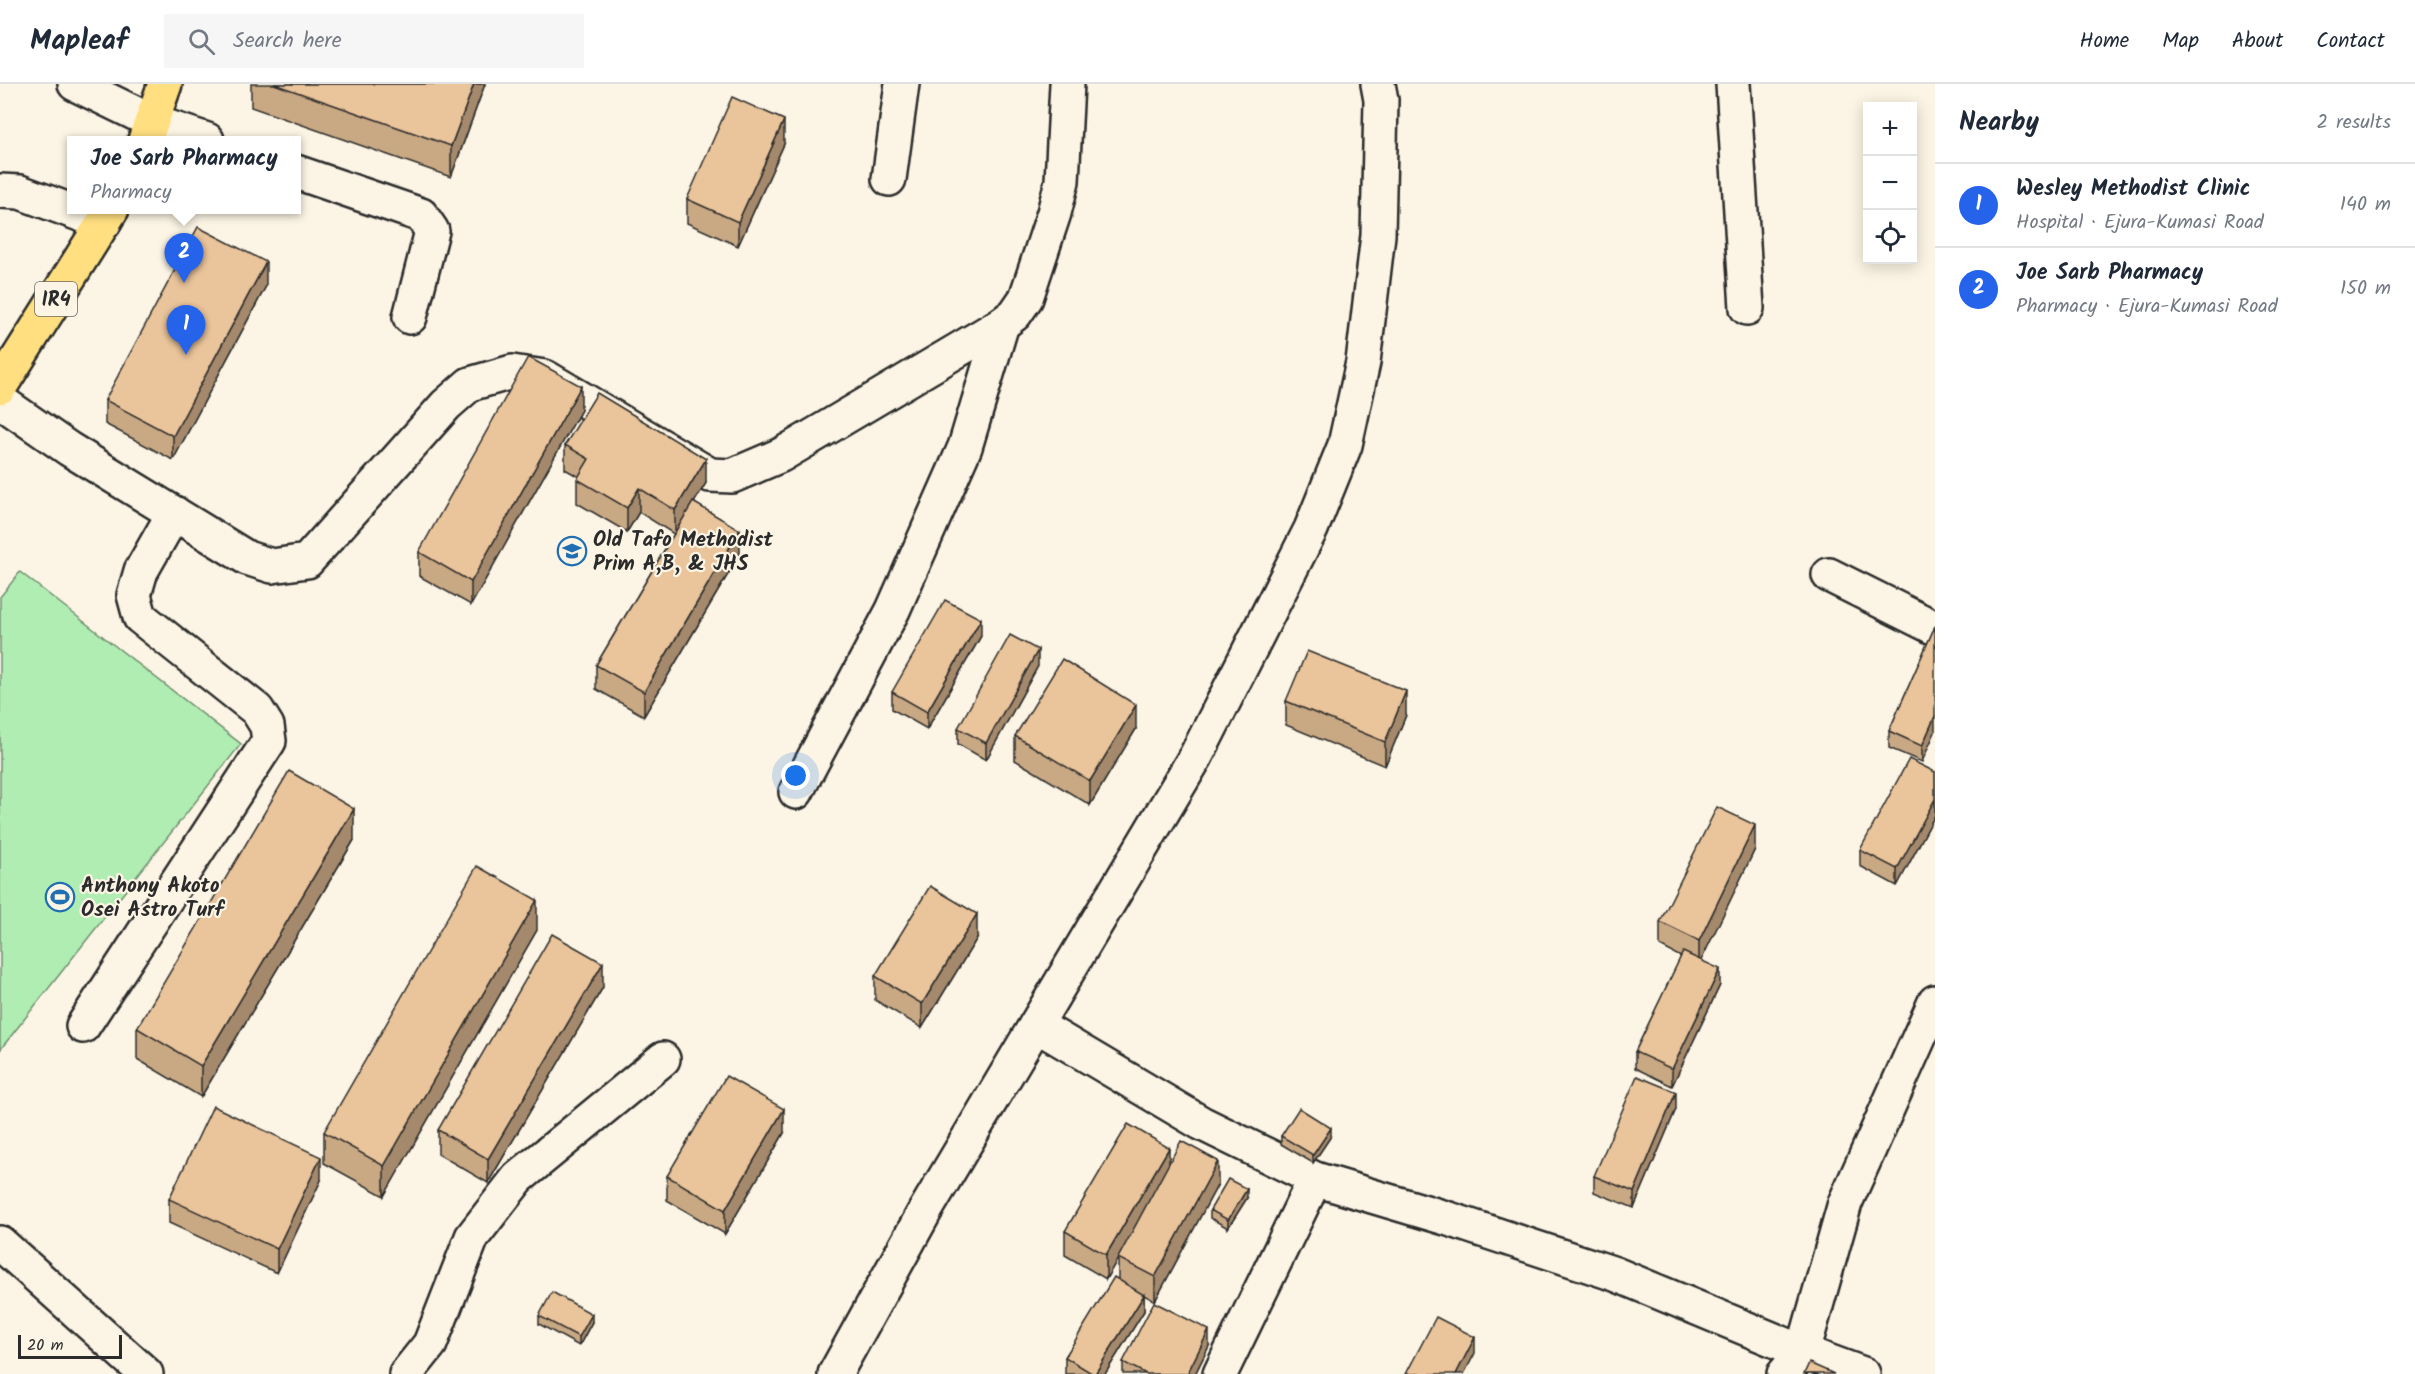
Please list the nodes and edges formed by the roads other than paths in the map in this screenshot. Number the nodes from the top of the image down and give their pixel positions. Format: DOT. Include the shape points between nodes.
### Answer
graph roads {
  1 [pos="75,84"];
  2 [pos="165,84"];
  3 [pos="902,84"];
  4 [pos="1067,84"];
  5 [pos="1378,84"];
  6 [pos="1733,84"];
  7 [pos="149,131"];
  8 [pos="178,136"];
  9 [pos="301,173"];
  10 [pos="889,179"];
  11 [pos="0,191"];
  12 [pos="67,205"];
  13 [pos="108,216"];
  14 [pos="1747,308"];
  15 [pos="410,317"];
  16 [pos="1002,324"];
  17 [pos="1,386"];
  18 [pos="174,513"];
  19 [pos="1830,574"];
  20 [pos="1935,628"];
  21 [pos="796,792"];
  22 [pos="1935,1002"];
  23 [pos="1036,1024"];
  24 [pos="83,1026"];
  25 [pos="663,1059"];
  26 [pos="1314,1179"];
  27 [pos="0,1244"];
  28 [pos="1794,1363"];
  29 [pos="146,1374"];
  30 [pos="406,1374"];
  31 [pos="835,1374"];
  32 [pos="1220,1374"];
  33 [pos="1863,1374"];
  1 -- 7 [label="street"];
  2 -- 7 [label="main road"];
  3 -- 10 [label="street"];
  4 -- 16 [label="street" via="1062,181 1054,213 1026,298"];
  5 -- 23 [label="street" via="1378,235 1363,362 1345,445 1311,530 1196,756"];
  6 -- 14 [label="street"];
  7 -- 8 [label="street"];
  9 -- 15 [label="street" via="421,215 432,231"];
  11 -- 12 [label="street" via="20,192"];
  13 -- 17 [label="main road, IR4"];
  16 -- 18 [label="street" via="781,455 732,476 710,475 546,377 512,372 470,384 446,405 307,561 272,566 248,558"];
  16 -- 21 [label="street" via="960,458 893,610"];
  17 -- 18 [label="street" via="69,449"];
  18 -- 24 [label="street" via="141,571 134,595 140,617 257,710 267,726 269,741"];
  19 -- 20 [label="street"];
  22 -- 28 [label="street" via="1845,1203"];
  23 -- 26 [label="street" via="1201,1123"];
  23 -- 31 [label="street" via="925,1211"];
  25 -- 30 [label="street" via="518,1178 472,1237 430,1344"];
  26 -- 28 [label="street" via="1615,1274"];
  26 -- 32 [label="street"];
  27 -- 29 [label="street"];
  28 -- 33 [label="street"];
}
